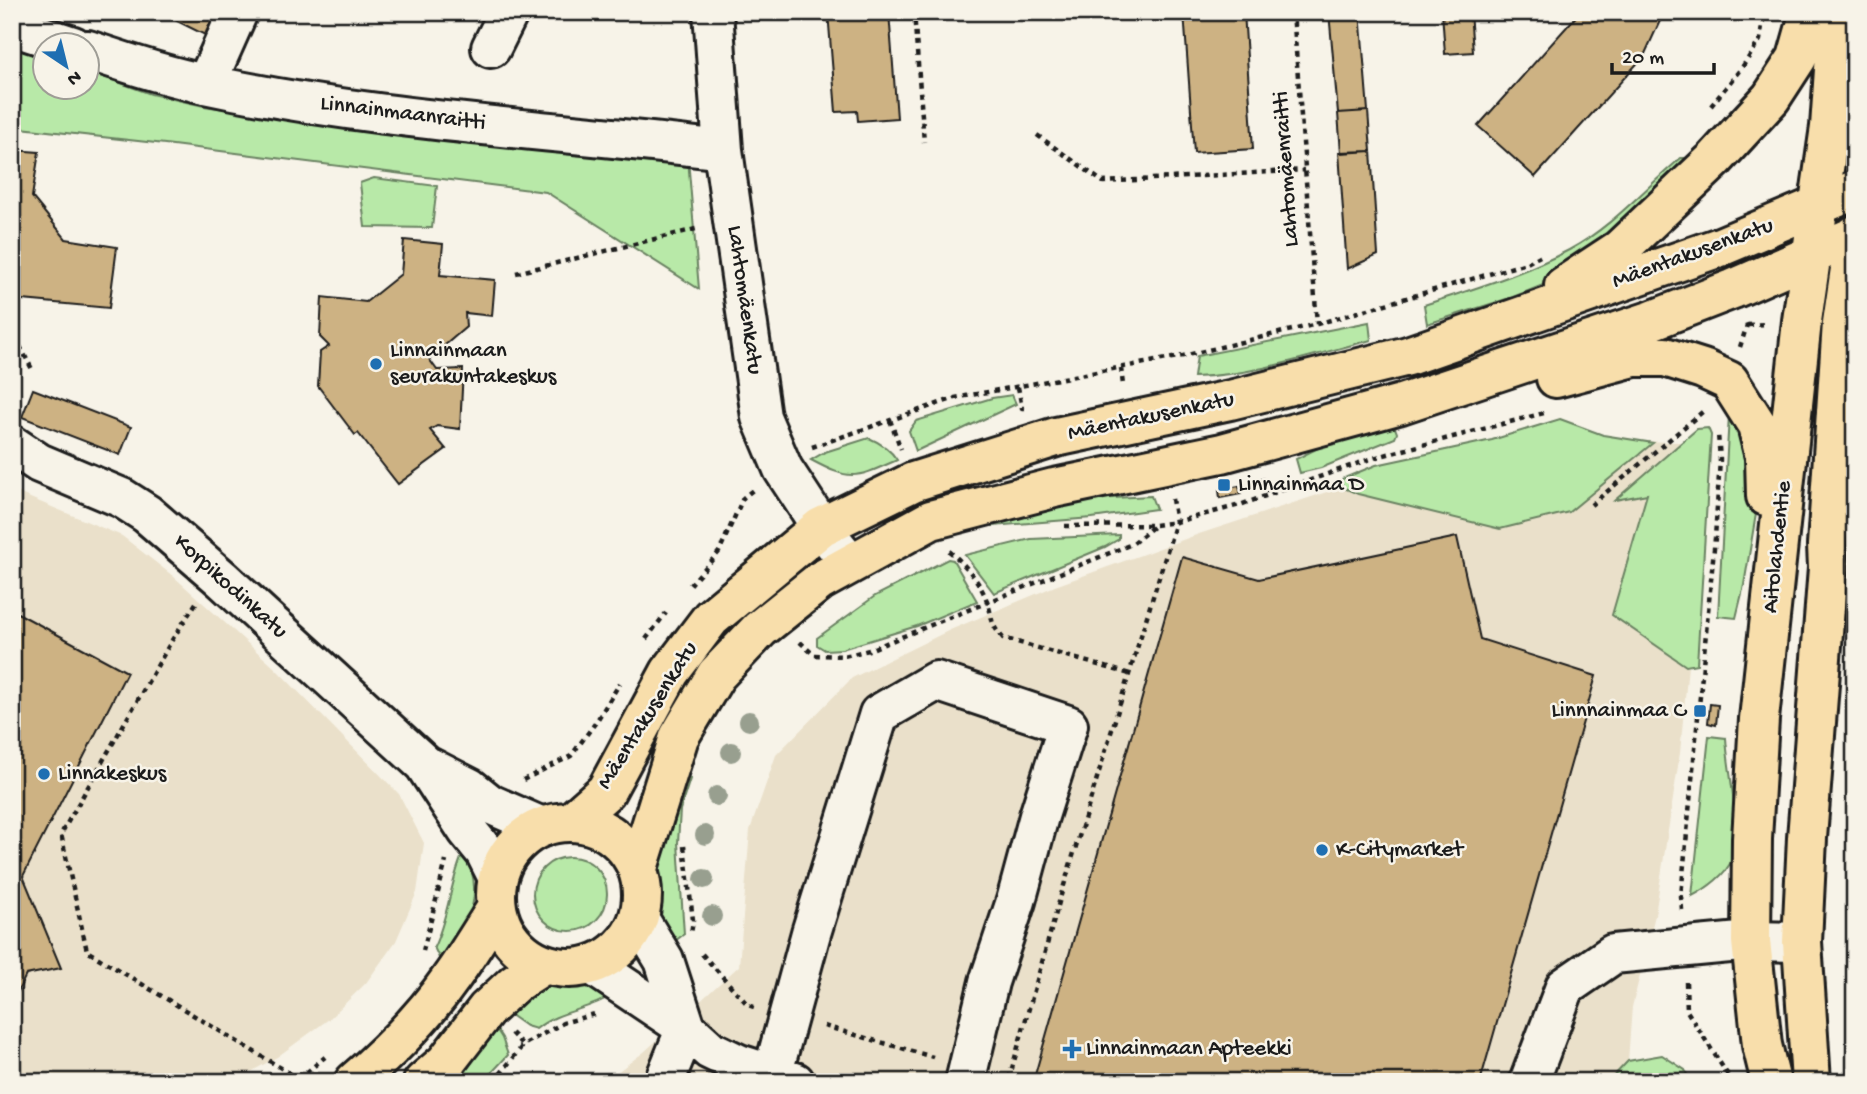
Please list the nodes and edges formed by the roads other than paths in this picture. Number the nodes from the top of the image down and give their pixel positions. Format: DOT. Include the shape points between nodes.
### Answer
graph roads {
  1 [pos="238,12"];
  2 [pos="509,12"];
  3 [pos="713,12"];
  4 [pos="1810,12"];
  5 [pos="1838,12"];
  6 [pos="12,26"];
  7 [pos="32,33"];
  8 [pos="491,48"];
  9 [pos="102,55"];
  10 [pos="206,85"];
  11 [pos="723,150"];
  12 [pos="1855,190"];
  13 [pos="1819,206"];
  14 [pos="1855,235"];
  15 [pos="1814,253"];
  16 [pos="1408,356"];
  17 [pos="1450,389"];
  18 [pos="12,445"];
  19 [pos="1855,472"];
  20 [pos="821,527"];
  21 [pos="1827,545"];
  22 [pos="850,563"];
  23 [pos="1773,582"];
  24 [pos="424,765"];
  25 [pos="557,824"];
  26 [pos="638,868"];
  27 [pos="497,892"];
  28 [pos="639,919"];
  29 [pos="1751,941"];
  30 [pos="1802,942"];
  31 [pos="543,965"];
  32 [pos="592,965"];
  33 [pos="686,1028"];
  34 [pos="967,1075"];
  35 [pos="784,1079"];
  36 [pos="355,1082"];
  37 [pos="423,1082"];
  38 [pos="664,1082"];
  39 [pos="1530,1082"];
  40 [pos="1772,1082"];
  41 [pos="1811,1082"];
  1 -- 10 [label="street"];
  2 -- 8 [label="street"];
  3 -- 11 [label="street, Lahtomäenkatu"];
  4 -- 16 [label="main road" via="1797,58 1771,98 1706,168 1620,249 1557,290"];
  5 -- 13 [label="main road, Aitolahdentie"];
  6 -- 7 [label="street"];
  9 -- 10 [label="street, Linnainmaanraitti"];
  10 -- 11 [label="street, Linnainmaanraitti" via="329,107"];
  11 -- 20 [label="street, Lahtomäenkatu" via="761,417 783,469"];
  12 -- 13 [label="main road, Mäentakusenkatu"];
  13 -- 15 [label="main road, Aitolahdentie"];
  13 -- 16 [label="main road, Mäentakusenkatu" via="1720,247"];
  14 -- 15 [label="main road, Mäentakusenkatu"];
  14 -- 21 [label="main road, Aitolahdentie" via="1842,323"];
  15 -- 17 [label="main road, Mäentakusenkatu" via="1653,320"];
  15 -- 23 [label="main road, Aitolahdentie"];
  16 -- 20 [label="main road, Mäentakusenkatu" via="974,461 913,482"];
  17 -- 22 [label="main road, Mäentakusenkatu" via="1222,453 942,516"];
  17 -- 23 [label="main road" via="1556,378 1634,357 1665,357 1703,369 1715,391 1757,425 1765,457"];
  18 -- 24 [label="street, Korpikodinkatu" via="39,463 122,498 155,520"];
  19 -- 21 [label="main road"];
  20 -- 22 [label="street, Lahtomäenkatu"];
  20 -- 25 [label="main road, Mäentakusenkatu" via="711,618 670,672 606,791"];
  21 -- 30 [label="main road, Aitolahdentie"];
  22 -- 26 [label="main road, Mäentakusenkatu" via="760,629 716,674 679,737"];
  23 -- 29 [label="main road, Aitolahdentie" via="1758,732"];
  24 -- 25 [label="street, Korpikodinkatu" via="470,788 490,804"];
  24 -- 27 [label="street, Korpikodinkatu" via="485,852"];
  25 -- 26 [label="main road" via="592,825 611,835 627,849"];
  25 -- 27 [label="main road" via="522,838 506,855"];
  26 -- 28 [label="main road" via="642,893"];
  27 -- 31 [label="main road" via="505,933 521,952"];
  27 -- 36 [label="main road" via="442,990"];
  28 -- 32 [label="main road" via="629,939"];
  28 -- 33 [label="street" via="677,950"];
  29 -- 30 [label="street"];
  29 -- 39 [label="street" via="1613,954 1565,987"];
  29 -- 40 [label="main road, Aitolahdentie" via="1762,1045"];
  30 -- 41 [label="main road, Aitolahdentie"];
  31 -- 32 [label="main road" via="568,969"];
  31 -- 37 [label="main road" via="487,1009 446,1062"];
  32 -- 33 [label="street"];
  33 -- 35 [label="street" via="710,1050"];
  33 -- 38 [label="street"];
  34 -- 35 [label="street" via="989,982 1068,725 936,681 879,714 788,1015"];
}
